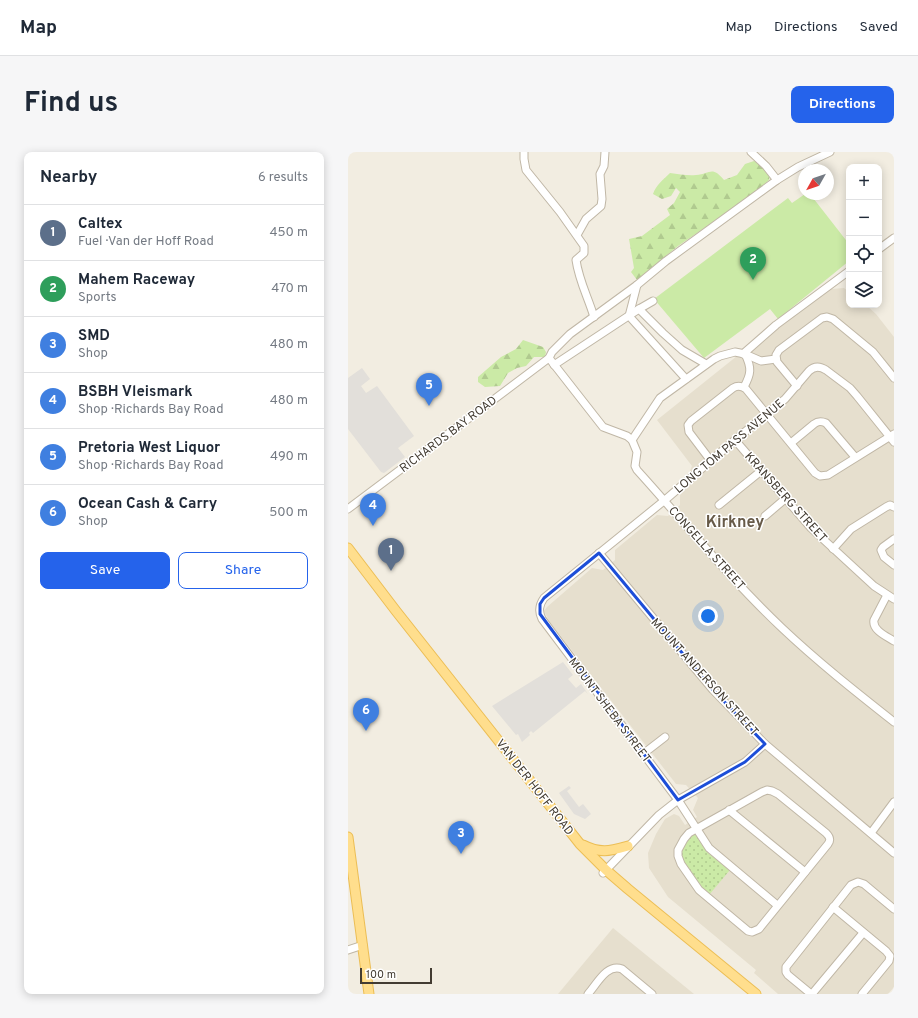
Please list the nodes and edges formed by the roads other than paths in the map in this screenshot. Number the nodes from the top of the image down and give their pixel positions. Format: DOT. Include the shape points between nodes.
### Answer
graph roads {
  1 [pos="524,152"];
  2 [pos="605,152"];
  3 [pos="751,152"];
  4 [pos="830,152"];
  5 [pos="818,154"];
  6 [pos="777,180"];
  7 [pos="577,235"];
  8 [pos="894,238"];
  9 [pos="882,247"];
  10 [pos="848,272"];
  11 [pos="637,285"];
  12 [pos="653,301"];
  13 [pos="639,309"];
  14 [pos="594,316"];
  15 [pos="629,316"];
  16 [pos="744,354"];
  17 [pos="549,358"];
  18 [pos="776,359"];
  19 [pos="761,361"];
  20 [pos="706,364"];
  21 [pos="554,365"];
  22 [pos="750,371"];
  23 [pos="894,378"];
  24 [pos="686,379"];
  25 [pos="797,386"];
  26 [pos="744,387"];
  27 [pos="767,414"];
  28 [pos="893,437"];
  29 [pos="632,440"];
  30 [pos="735,440"];
  31 [pos="791,443"];
  32 [pos="855,458"];
  33 [pos="711,461"];
  34 [pos="761,471"];
  35 [pos="785,499"];
  36 [pos="665,500"];
  37 [pos="719,505"];
  38 [pos="894,507"];
  39 [pos="348,509"];
  40 [pos="765,516"];
  41 [pos="894,539"];
  42 [pos="348,548"];
  43 [pos="833,548"];
  44 [pos="599,553"];
  45 [pos="349,557"];
  46 [pos="894,565"];
  47 [pos="887,595"];
  48 [pos="894,599"];
  49 [pos="542,619"];
  50 [pos="894,641"];
  51 [pos="894,722"];
  52 [pos="666,737"];
  53 [pos="765,744"];
  54 [pos="643,754"];
  55 [pos="678,800"];
  56 [pos="894,802"];
  57 [pos="729,810"];
  58 [pos="696,828"];
  59 [pos="871,833"];
  60 [pos="348,837"];
  61 [pos="580,844"];
  62 [pos="628,846"];
  63 [pos="894,853"];
  64 [pos="604,871"];
  65 [pos="805,872"];
  66 [pos="777,906"];
  67 [pos="833,907"];
  68 [pos="894,908"];
  69 [pos="863,933"];
  70 [pos="363,945"];
  71 [pos="348,950"];
  72 [pos="648,993"];
  73 [pos="369,994"];
  74 [pos="588,994"];
  75 [pos="750,994"];
  76 [pos="756,994"];
  77 [pos="812,994"];
  78 [pos="862,994"];
  1 -- 7 [label="street" via="526,170"];
  2 -- 7 [label="street" via="604,166 600,174 600,206 586,219"];
  3 -- 6 [label="street"];
  4 -- 5 [label="street, RICHARDS BAY ROAD"];
  5 -- 6 [label="street, RICHARDS BAY ROAD"];
  6 -- 11 [label="street, RICHARDS BAY ROAD"];
  7 -- 14 [label="street" via="584,253 576,260 577,269"];
  8 -- 9 [label="street"];
  10 -- 16 [label="street" via="776,325"];
  11 -- 14 [label="street, RICHARDS BAY ROAD"];
  11 -- 15 [label="street"];
  12 -- 13 [label="street"];
  13 -- 15 [label="street"];
  13 -- 20 [label="street" via="682,350"];
  14 -- 17 [label="street, RICHARDS BAY ROAD" via="570,334"];
  15 -- 21 [label="street"];
  15 -- 24 [label="street"];
  16 -- 19 [label="street"];
  16 -- 20 [label="street" via="735,352 720,356"];
  16 -- 22 [label="street" via="749,361"];
  17 -- 21 [label="street"];
  17 -- 39 [label="street, RICHARDS BAY ROAD"];
  18 -- 19 [label="street"];
  18 -- 23 [label="street" via="779,350 822,318 828,317 833,318 869,348"];
  18 -- 25 [label="street"];
  19 -- 22 [label="street"];
  20 -- 24 [label="street"];
  21 -- 29 [label="street" via="603,427"];
  22 -- 26 [label="street"];
  24 -- 29 [label="street" via="660,398"];
  25 -- 27 [label="street, LONG TOM PASS AVENUE"];
  25 -- 28 [label="street, LONG TOM PASS AVENUE" via="809,371 816,367 826,370 850,388"];
  26 -- 27 [label="street"];
  26 -- 33 [label="street" via="733,388 689,423 689,432"];
  27 -- 30 [label="street, LONG TOM PASS AVENUE"];
  27 -- 31 [label="street"];
  28 -- 32 [label="street"];
  29 -- 36 [label="street, CONGELLA STREET" via="637,452 637,470"];
  30 -- 33 [label="street, LONG TOM PASS AVENUE"];
  30 -- 34 [label="street, KRANSBERG STREET"];
  31 -- 32 [label="street" via="820,476 826,476"];
  31 -- 32 [label="street" via="817,422 823,422"];
  33 -- 36 [label="street, LONG TOM PASS AVENUE"];
  34 -- 35 [label="street, KRANSBERG STREET"];
  34 -- 37 [label="street"];
  35 -- 40 [label="street"];
  35 -- 43 [label="street, KRANSBERG STREET"];
  36 -- 44 [label="street, LONG TOM PASS AVENUE"];
  36 -- 51 [label="street, CONGELLA STREET" via="734,580 782,628 838,678"];
  38 -- 43 [label="street" via="886,507 854,527"];
  41 -- 46 [label="street" via="881,550 884,557"];
  42 -- 61 [label="main road, VAN DER HOFF ROAD"];
  43 -- 47 [label="street, KRANSBERG STREET"];
  44 -- 49 [label="street, LONG TOM PASS AVENUE" via="544,598 539,610"];
  44 -- 53 [label="street, MOUNT ANDERSON STREET" via="713,690"];
  45 -- 64 [label="main road, VAN DER HOFF ROAD" via="528,782 559,826 574,844"];
  47 -- 48 [label="street, KRANSBERG STREET"];
  47 -- 50 [label="street" via="874,624"];
  49 -- 54 [label="street, MOUNT SHEBA STREET"];
  52 -- 54 [label="street"];
  53 -- 55 [label="street" via="745,762"];
  53 -- 59 [label="street, MOUNT ANDERSON STREET"];
  54 -- 55 [label="street, MOUNT SHEBA STREET"];
  55 -- 58 [label="street, MOUNT SHEBA STREET"];
  55 -- 62 [label="street"];
  56 -- 59 [label="street"];
  57 -- 58 [label="street"];
  57 -- 65 [label="street"];
  57 -- 65 [label="street" via="767,790 772,791 826,833 830,839 828,844"];
  58 -- 66 [label="street, MOUNT SHEBA STREET" via="713,852"];
  58 -- 66 [label="street" via="684,838 678,853 681,864 699,890 750,932 758,929"];
  59 -- 63 [label="street, MOUNT ANDERSON STREET"];
  60 -- 70 [label="main road"];
  61 -- 62 [label="main road" via="603,851"];
  61 -- 64 [label="main road, VAN DER HOFF ROAD"];
  62 -- 64 [label="street"];
  64 -- 75 [label="main road, VAN DER HOFF ROAD"];
  64 -- 76 [label="main road, VAN DER HOFF ROAD"];
  65 -- 66 [label="street"];
  67 -- 68 [label="street" via="851,885 858,882"];
  67 -- 69 [label="street"];
  67 -- 77 [label="street" via="785,970"];
  69 -- 77 [label="street"];
  69 -- 78 [label="street" via="886,951 890,958"];
  70 -- 71 [label="street"];
  70 -- 73 [label="main road"];
  72 -- 74 [label="street" via="622,969 614,967 609,969"];
}
